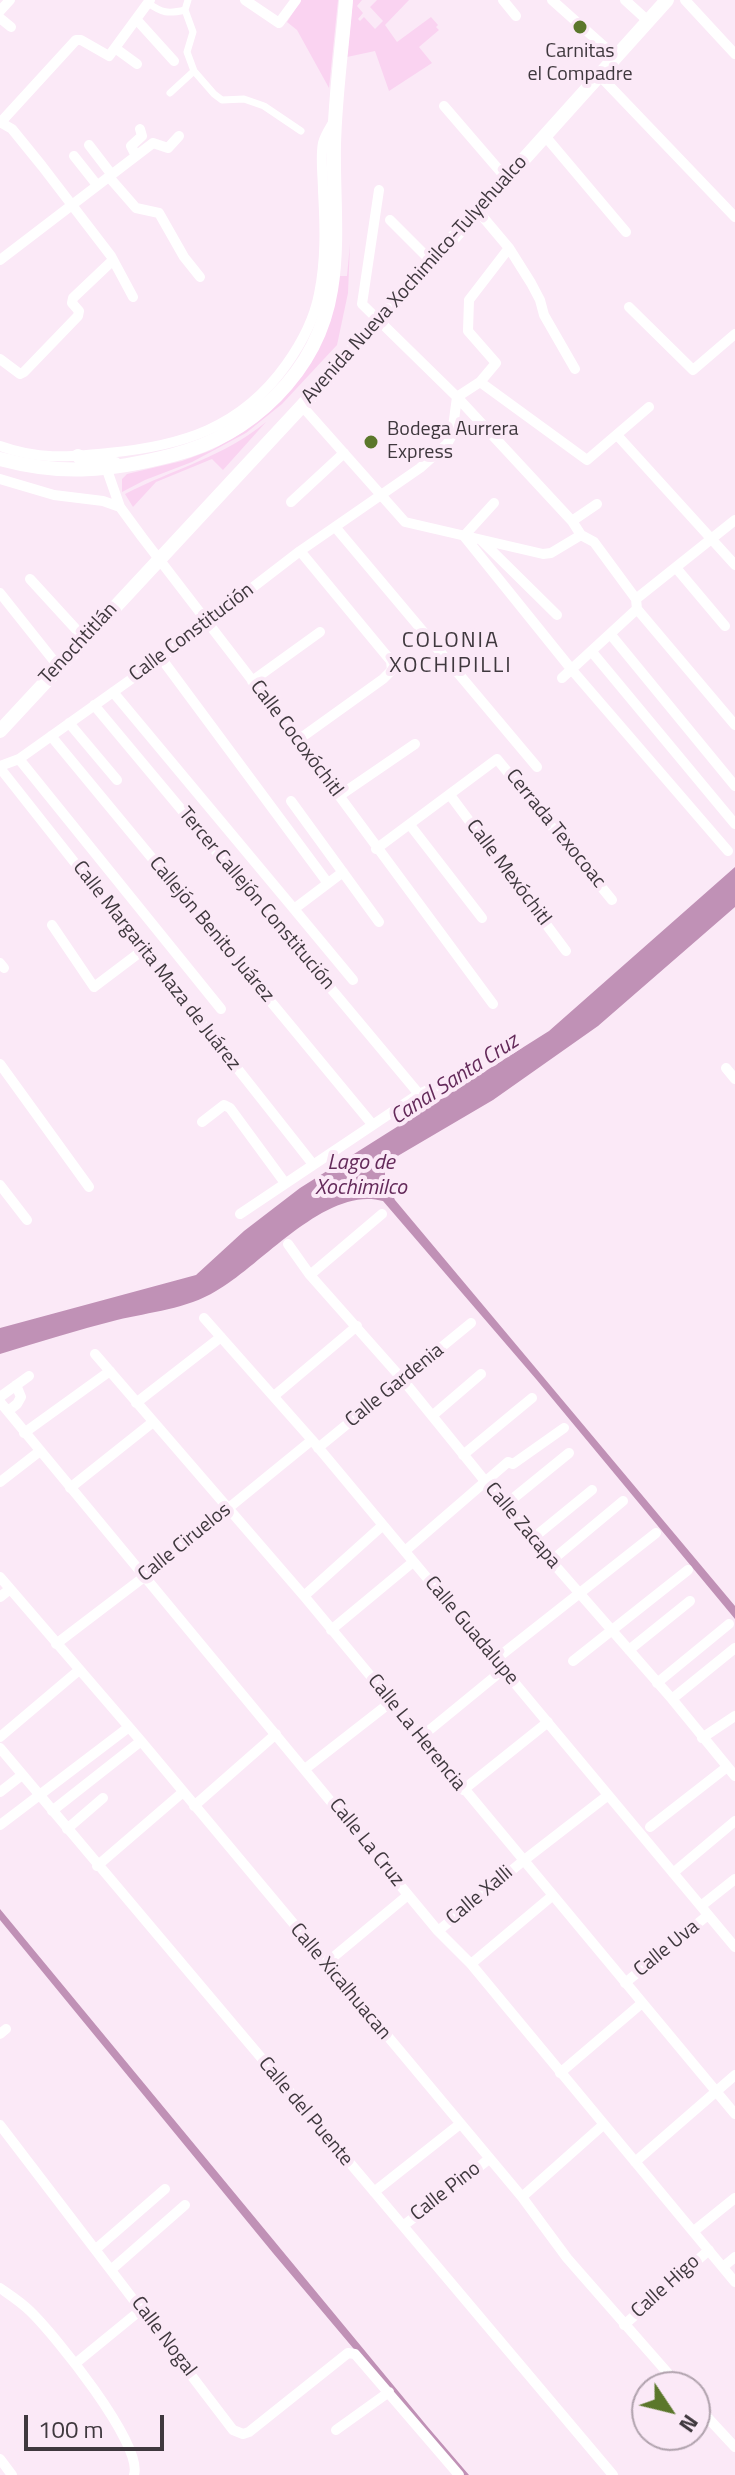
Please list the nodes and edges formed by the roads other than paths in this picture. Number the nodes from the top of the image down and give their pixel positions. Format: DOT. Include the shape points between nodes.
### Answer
graph roads {
  1 [pos="10,0"];
  2 [pos="188,0"];
  3 [pos="245,0"];
  4 [pos="296,0"];
  5 [pos="346,0"];
  6 [pos="503,0"];
  7 [pos="552,0"];
  8 [pos="625,0"];
  9 [pos="667,0"];
  10 [pos="685,0"];
  11 [pos="149,1"];
  12 [pos="185,10"];
  13 [pos="0,11"];
  14 [pos="516,16"];
  15 [pos="0,18"];
  16 [pos="136,19"];
  17 [pos="648,21"];
  18 [pos="11,27"];
  19 [pos="115,48"];
  20 [pos="735,54"];
  21 [pos="616,57"];
  22 [pos="174,61"];
  23 [pos="137,64"];
  24 [pos="194,71"];
  25 [pos="600,76"];
  26 [pos="170,93"];
  27 [pos="444,106"];
  28 [pos="335,119"];
  29 [pos="0,122"];
  30 [pos="140,129"];
  31 [pos="301,131"];
  32 [pos="179,136"];
  33 [pos="545,136"];
  34 [pos="89,145"];
  35 [pos="74,156"];
  36 [pos="136,156"];
  37 [pos="110,176"];
  38 [pos="506,178"];
  39 [pos="97,185"];
  40 [pos="379,190"];
  41 [pos="71,206"];
  42 [pos="477,210"];
  43 [pos="735,217"];
  44 [pos="390,220"];
  45 [pos="626,232"];
  46 [pos="509,248"];
  47 [pos="0,260"];
  48 [pos="430,260"];
  49 [pos="112,261"];
  50 [pos="200,277"];
  51 [pos="133,297"];
  52 [pos="629,307"];
  53 [pos="379,317"];
  54 [pos="733,340"];
  55 [pos="1,363"];
  56 [pos="575,369"];
  57 [pos="480,382"];
  58 [pos="457,397"];
  59 [pos="302,406"];
  60 [pos="649,407"];
  61 [pos="617,435"];
  62 [pos="0,446"];
  63 [pos="344,453"];
  64 [pos="78,456"];
  65 [pos="0,459"];
  66 [pos="123,466"];
  67 [pos="107,470"];
  68 [pos="0,479"];
  69 [pos="380,495"];
  70 [pos="291,502"];
  71 [pos="494,503"];
  72 [pos="597,504"];
  73 [pos="120,507"];
  74 [pos="735,520"];
  75 [pos="572,521"];
  76 [pos="336,528"];
  77 [pos="581,535"];
  78 [pos="464,536"];
  79 [pos="481,540"];
  80 [pos="712,540"];
  81 [pos="300,551"];
  82 [pos="159,557"];
  83 [pos="735,565"];
  84 [pos="677,569"];
  85 [pos="30,579"];
  86 [pos="0,593"];
  87 [pos="636,604"];
  88 [pos="557,615"];
  89 [pos="207,622"];
  90 [pos="725,626"];
  91 [pos="320,632"];
  92 [pos="611,635"];
  93 [pos="84,638"];
  94 [pos="592,652"];
  95 [pos="161,658"];
  96 [pos="58,666"];
  97 [pos="572,670"];
  98 [pos="562,678"];
  99 [pos="252,681"];
  100 [pos="113,692"];
  101 [pos="94,705"];
  102 [pos="69,723"];
  103 [pos="735,725"];
  104 [pos="0,731"];
  105 [pos="51,736"];
  106 [pos="298,740"];
  107 [pos="415,744"];
  108 [pos="19,759"];
  109 [pos="0,767"];
  110 [pos="537,767"];
  111 [pos="117,780"];
  112 [pos="735,786"];
  113 [pos="450,795"];
  114 [pos="339,796"];
  115 [pos="291,801"];
  116 [pos="735,824"];
  117 [pos="410,825"];
  118 [pos="376,849"];
  119 [pos="728,851"];
  120 [pos="343,872"];
  121 [pos="327,882"];
  122 [pos="612,900"];
  123 [pos="294,909"];
  124 [pos="482,918"];
  125 [pos="379,922"];
  126 [pos="52,925"];
  127 [pos="143,950"];
  128 [pos="566,951"];
  129 [pos="353,980"];
  130 [pos="493,1004"];
  131 [pos="221,1009"];
  132 [pos="0,1064"];
  133 [pos="726,1068"];
  134 [pos="473,1069"];
  135 [pos="735,1079"];
  136 [pos="419,1094"];
  137 [pos="202,1122"];
  138 [pos="372,1124"];
  139 [pos="312,1163"];
  140 [pos="285,1183"];
  141 [pos="0,1185"];
  142 [pos="89,1187"];
  143 [pos="240,1214"];
  144 [pos="382,1214"];
  145 [pos="27,1220"];
  146 [pos="288,1244"];
  147 [pos="310,1275"];
  148 [pos="204,1318"];
  149 [pos="471,1323"];
  150 [pos="357,1326"];
  151 [pos="221,1337"];
  152 [pos="95,1354"];
  153 [pos="110,1371"];
  154 [pos="481,1374"];
  155 [pos="29,1376"];
  156 [pos="403,1380"];
  157 [pos="16,1385"];
  158 [pos="274,1396"];
  159 [pos="532,1398"];
  160 [pos="0,1399"];
  161 [pos="136,1403"];
  162 [pos="8,1411"];
  163 [pos="432,1416"];
  164 [pos="153,1422"];
  165 [pos="564,1428"];
  166 [pos="24,1433"];
  167 [pos="315,1444"];
  168 [pos="40,1451"];
  169 [pos="569,1453"];
  170 [pos="463,1455"];
  171 [pos="0,1482"];
  172 [pos="486,1482"];
  173 [pos="70,1488"];
  174 [pos="592,1490"];
  175 [pos="623,1501"];
  176 [pos="505,1505"];
  177 [pos="227,1509"];
  178 [pos="383,1525"];
  179 [pos="656,1533"];
  180 [pos="532,1539"];
  181 [pos="405,1551"];
  182 [pos="551,1561"];
  183 [pos="413,1562"];
  184 [pos="688,1570"];
  185 [pos="0,1577"];
  186 [pos="144,1577"];
  187 [pos="10,1589"];
  188 [pos="581,1595"];
  189 [pos="304,1596"];
  190 [pos="0,1597"];
  191 [pos="690,1601"];
  192 [pos="729,1624"];
  193 [pos="331,1630"];
  194 [pos="612,1631"];
  195 [pos="56,1644"];
  196 [pos="735,1648"];
  197 [pos="629,1650"];
  198 [pos="496,1659"];
  199 [pos="573,1661"];
  200 [pos="504,1669"];
  201 [pos="78,1671"];
  202 [pos="657,1683"];
  203 [pos="672,1699"];
  204 [pos="391,1702"];
  205 [pos="735,1716"];
  206 [pos="548,1722"];
  207 [pos="129,1727"];
  208 [pos="276,1734"];
  209 [pos="0,1737"];
  210 [pos="421,1737"];
  211 [pos="702,1738"];
  212 [pos="141,1741"];
  213 [pos="0,1748"];
  214 [pos="305,1769"];
  215 [pos="731,1772"];
  216 [pos="22,1775"];
  217 [pos="463,1790"];
  218 [pos="0,1792"];
  219 [pos="183,1792"];
  220 [pos="38,1794"];
  221 [pos="607,1796"];
  222 [pos="103,1798"];
  223 [pos="194,1806"];
  224 [pos="52,1811"];
  225 [pos="735,1821"];
  226 [pos="0,1825"];
  227 [pos="650,1827"];
  228 [pos="67,1829"];
  229 [pos="523,1861"];
  230 [pos="97,1866"];
  231 [pos="673,1873"];
  232 [pos="735,1879"];
  233 [pos="408,1895"];
  234 [pos="552,1896"];
  235 [pos="704,1910"];
  236 [pos="438,1931"];
  237 [pos="735,1947"];
  238 [pos="325,1964"];
  239 [pos="471,1964"];
  240 [pos="625,1983"];
  241 [pos="642,2003"];
  242 [pos="560,2073"];
  243 [pos="735,2075"];
  244 [pos="716,2091"];
  245 [pos="735,2114"];
  246 [pos="460,2124"];
  247 [pos="0,2125"];
  248 [pos="603,2125"];
  249 [pos="4,2139"];
  250 [pos="489,2159"];
  251 [pos="635,2162"];
  252 [pos="165,2189"];
  253 [pos="374,2192"];
  254 [pos="522,2197"];
  255 [pos="735,2198"];
  256 [pos="185,2205"];
  257 [pos="403,2226"];
  258 [pos="694,2231"];
  259 [pos="96,2249"];
  260 [pos="709,2250"];
  261 [pos="735,2257"];
  262 [pos="723,2267"];
  263 [pos="112,2269"];
  264 [pos="735,2282"];
  265 [pos="0,2288"];
  266 [pos="142,2309"];
  267 [pos="624,2325"];
  268 [pos="76,2363"];
  269 [pos="666,2371"];
  270 [pos="389,2392"];
  271 [pos="711,2421"];
  272 [pos="336,2430"];
  273 [pos="735,2447"];
  274 [pos="0,2459"];
  275 [pos="12,2475"];
  276 [pos="134,2475"];
  277 [pos="459,2475"];
  278 [pos="613,2475"];
  1 -- 13 [label="street"];
  2 -- 12 [label="street"];
  3 -- 4 [label="street" via="279,23"];
  5 -- 28 [label="main road"];
  6 -- 14 [label="street"];
  7 -- 21 [label="street"];
  8 -- 17 [label="street"];
  9 -- 17 [label="main road, Avenida Nueva Xochimilco-Tulyehualco"];
  10 -- 20 [label="street"];
  11 -- 12 [label="street" via="161,12"];
  11 -- 16 [label="street"];
  12 -- 24 [label="street" via="193,32 187,52"];
  15 -- 18 [label="street"];
  16 -- 19 [label="street"];
  16 -- 22 [label="street"];
  17 -- 21 [label="main road, Avenida Nueva Xochimilco-Tulyehualco"];
  19 -- 23 [label="street"];
  19 -- 29 [label="street" via="107,56 76,40"];
  21 -- 25 [label="main road, Avenida Nueva Xochimilco-Tulyehualco"];
  24 -- 26 [label="street"];
  24 -- 31 [label="street" via="222,100 253,102"];
  25 -- 33 [label="main road, Avenida Nueva Xochimilco-Tulyehualco"];
  25 -- 43 [label="street"];
  27 -- 38 [label="street"];
  28 -- 64 [label="street" via="322,146 325,236 318,299 296,351 278,377 251,405 212,430 131,451"];
  28 -- 66 [label="main road" via="332,279 306,357 275,398 237,430 190,451"];
  29 -- 41 [label="street" via="12,129"];
  30 -- 36 [label="street" via="143,134 131,146"];
  32 -- 36 [label="street" via="168,148 153,143"];
  33 -- 38 [label="main road, Avenida Nueva Xochimilco-Tulyehualco"];
  33 -- 45 [label="street"];
  34 -- 37 [label="street"];
  35 -- 39 [label="street"];
  36 -- 37 [label="street"];
  37 -- 39 [label="street"];
  37 -- 50 [label="street" via="136,208 159,213"];
  38 -- 42 [label="main road, Avenida Nueva Xochimilco-Tulyehualco"];
  39 -- 41 [label="street"];
  40 -- 53 [label="street" via="362,304"];
  41 -- 47 [label="street"];
  41 -- 49 [label="street"];
  42 -- 46 [label="street"];
  42 -- 48 [label="main road, Avenida Nueva Xochimilco-Tulyehualco"];
  44 -- 48 [label="street"];
  46 -- 56 [label="street"];
  46 -- 57 [label="street" via="469,300 468,331 496,363"];
  48 -- 53 [label="main road, Avenida Nueva Xochimilco-Tulyehualco"];
  49 -- 51 [label="street"];
  49 -- 55 [label="street" via="73,298 78,316 24,372"];
  52 -- 54 [label="street" via="693,370"];
  53 -- 58 [label="street"];
  53 -- 59 [label="main road, Avenida Nueva Xochimilco-Tulyehualco"];
  57 -- 58 [label="street"];
  57 -- 61 [label="street" via="587,460"];
  58 -- 69 [label="street, Calle Constitución" via="447,444"];
  58 -- 75 [label="street"];
  59 -- 63 [label="street"];
  59 -- 82 [label="main road, Avenida Nueva Xochimilco-Tulyehualco"];
  60 -- 61 [label="street"];
  61 -- 80 [label="street"];
  62 -- 64 [label="street" via="54,458"];
  63 -- 69 [label="street"];
  63 -- 70 [label="street"];
  64 -- 66 [label="main road"];
  65 -- 67 [label="main road" via="27,467"];
  66 -- 67 [label="main road"];
  67 -- 73 [label="street, Calle Cocoxóchitl"];
  68 -- 73 [label="street"];
  69 -- 76 [label="street, Calle Constitución"];
  69 -- 78 [label="street" via="405,522"];
  71 -- 78 [label="street"];
  72 -- 75 [label="street"];
  73 -- 82 [label="street, Calle Cocoxóchitl"];
  74 -- 80 [label="street"];
  75 -- 77 [label="street"];
  76 -- 81 [label="street, Calle Constitución"];
  76 -- 110 [label="street"];
  77 -- 79 [label="street" via="551,553"];
  77 -- 87 [label="street" via="594,542"];
  78 -- 79 [label="street"];
  78 -- 97 [label="street"];
  79 -- 88 [label="street"];
  80 -- 83 [label="street"];
  80 -- 84 [label="street"];
  81 -- 89 [label="street, Calle Constitución"];
  81 -- 106 [label="street" via="391,661 392,670"];
  82 -- 89 [label="street, Calle Cocoxóchitl"];
  82 -- 93 [label="main road, Tenochtitlán"];
  84 -- 87 [label="street"];
  84 -- 90 [label="street"];
  85 -- 93 [label="street"];
  86 -- 96 [label="street"];
  87 -- 92 [label="street"];
  87 -- 103 [label="street"];
  89 -- 95 [label="street, Calle Constitución"];
  89 -- 99 [label="street, Calle Cocoxóchitl"];
  91 -- 99 [label="street"];
  92 -- 94 [label="street"];
  92 -- 112 [label="street"];
  93 -- 96 [label="main road, Tenochtitlán"];
  94 -- 97 [label="street"];
  94 -- 116 [label="street"];
  95 -- 100 [label="street, Calle Constitución"];
  95 -- 121 [label="street"];
  96 -- 104 [label="main road, Tenochtitlán"];
  97 -- 98 [label="street"];
  97 -- 119 [label="street"];
  99 -- 106 [label="street, Calle Cocoxóchitl"];
  100 -- 101 [label="street, Calle Constitución"];
  100 -- 123 [label="street"];
  101 -- 102 [label="street, Calle Constitución"];
  101 -- 136 [label="street, Tercer Callejón Constitución"];
  102 -- 105 [label="street, Calle Constitución"];
  102 -- 111 [label="street"];
  105 -- 108 [label="street, Calle Constitución"];
  105 -- 138 [label="street, Callejón Benito Juárez"];
  106 -- 114 [label="street, Calle Cocoxóchitl"];
  107 -- 114 [label="street"];
  108 -- 109 [label="street, Calle Constitución"];
  108 -- 131 [label="street"];
  109 -- 127 [label="street, Calle Margarita Maza de Juárez"];
  113 -- 117 [label="street"];
  113 -- 122 [label="street, Cerrada Texocoac" via="497,759"];
  113 -- 128 [label="street, Calle Mexóchitl"];
  114 -- 118 [label="street, Calle Cocoxóchitl"];
  115 -- 120 [label="street"];
  117 -- 118 [label="street"];
  117 -- 124 [label="street"];
  118 -- 130 [label="street, Calle Cocoxóchitl"];
  120 -- 121 [label="street"];
  120 -- 125 [label="street"];
  121 -- 123 [label="street"];
  123 -- 129 [label="street"];
  126 -- 127 [label="street" via="94,987"];
  127 -- 139 [label="street, Calle Margarita Maza de Juárez"];
  132 -- 142 [label="street"];
  133 -- 135 [label="street"];
  134 -- 136 [label="street"];
  136 -- 138 [label="street"];
  137 -- 140 [label="street" via="224,1105 230,1108"];
  138 -- 139 [label="street"];
  139 -- 140 [label="street"];
  140 -- 143 [label="street"];
  141 -- 145 [label="street"];
  144 -- 147 [label="street"];
  146 -- 147 [label="street, Calle Zacapa"];
  147 -- 150 [label="street, Calle Zacapa"];
  148 -- 151 [label="street, Calle Guadalupe"];
  149 -- 156 [label="street, Calle Gardenia"];
  150 -- 156 [label="street, Calle Zacapa"];
  150 -- 158 [label="street"];
  151 -- 158 [label="street, Calle Guadalupe"];
  151 -- 161 [label="street"];
  152 -- 153 [label="street, Calle La Herencia"];
  153 -- 161 [label="street, Calle La Herencia"];
  153 -- 166 [label="street"];
  154 -- 163 [label="street"];
  155 -- 157 [label="street"];
  156 -- 163 [label="street, Calle Zacapa"];
  156 -- 167 [label="street, Calle Gardenia"];
  157 -- 160 [label="street"];
  157 -- 162 [label="street" via="21,1397"];
  158 -- 167 [label="street, Calle Guadalupe"];
  159 -- 170 [label="street"];
  160 -- 162 [label="street, Calle La Cruz"];
  161 -- 164 [label="street, Calle La Herencia"];
  162 -- 166 [label="street, Calle La Cruz"];
  163 -- 170 [label="street, Calle Zacapa"];
  164 -- 173 [label="street"];
  164 -- 177 [label="street, Calle La Herencia"];
  165 -- 172 [label="street"];
  166 -- 168 [label="street, Calle La Cruz"];
  167 -- 177 [label="street, Calle Ciruelos"];
  167 -- 178 [label="street, Calle Guadalupe"];
  168 -- 171 [label="street"];
  168 -- 173 [label="street, Calle La Cruz"];
  169 -- 176 [label="street"];
  170 -- 172 [label="street, Calle Zacapa"];
  172 -- 176 [label="street, Calle Zacapa"];
  172 -- 181 [label="street"];
  173 -- 186 [label="street, Calle La Cruz"];
  174 -- 180 [label="street"];
  175 -- 182 [label="street"];
  176 -- 180 [label="street, Calle Zacapa"];
  177 -- 186 [label="street, Calle Ciruelos"];
  177 -- 189 [label="street, Calle La Herencia"];
  178 -- 181 [label="street, Calle Guadalupe"];
  178 -- 189 [label="street"];
  179 -- 188 [label="street"];
  180 -- 182 [label="street, Calle Zacapa"];
  181 -- 183 [label="street, Calle Guadalupe"];
  182 -- 188 [label="street, Calle Zacapa"];
  183 -- 193 [label="street"];
  183 -- 198 [label="street, Calle Guadalupe"];
  184 -- 194 [label="street"];
  185 -- 187 [label="street, Calle Xicalhuacan"];
  186 -- 195 [label="street, Calle Ciruelos"];
  186 -- 208 [label="street, Calle La Cruz"];
  187 -- 190 [label="street"];
  187 -- 195 [label="street, Calle Xicalhuacan"];
  188 -- 194 [label="street, Calle Zacapa"];
  188 -- 198 [label="street"];
  189 -- 193 [label="street, Calle La Herencia"];
  191 -- 197 [label="street"];
  192 -- 202 [label="street"];
  193 -- 204 [label="street, Calle La Herencia"];
  194 -- 197 [label="street, Calle Zacapa"];
  194 -- 199 [label="street"];
  195 -- 201 [label="street, Calle Xicalhuacan"];
  196 -- 203 [label="street"];
  197 -- 202 [label="street, Calle Zacapa"];
  198 -- 200 [label="street, Calle Guadalupe"];
  200 -- 206 [label="street, Calle Guadalupe"];
  200 -- 210 [label="street"];
  201 -- 207 [label="street, Calle Xicalhuacan"];
  201 -- 209 [label="street"];
  202 -- 203 [label="street, Calle Zacapa"];
  203 -- 211 [label="street, Calle Zacapa"];
  204 -- 210 [label="street, Calle La Herencia"];
  204 -- 214 [label="street"];
  205 -- 211 [label="street"];
  206 -- 217 [label="street"];
  206 -- 221 [label="street, Calle Guadalupe"];
  207 -- 212 [label="street, Calle Xicalhuacan"];
  207 -- 220 [label="street"];
  208 -- 214 [label="street, Calle La Cruz"];
  208 -- 223 [label="street"];
  210 -- 217 [label="street, Calle La Herencia"];
  211 -- 215 [label="street, Calle Zacapa"];
  212 -- 219 [label="street, Calle Xicalhuacan"];
  212 -- 224 [label="street"];
  213 -- 216 [label="street, Calle del Puente"];
  214 -- 233 [label="street, Calle La Cruz"];
  215 -- 227 [label="street"];
  216 -- 218 [label="street"];
  216 -- 220 [label="street, Calle del Puente"];
  217 -- 229 [label="street, Calle La Herencia"];
  219 -- 223 [label="street, Calle Xicalhuacan"];
  219 -- 230 [label="street"];
  220 -- 224 [label="street, Calle del Puente"];
  220 -- 226 [label="street"];
  221 -- 229 [label="street, Calle Xalli"];
  221 -- 231 [label="street, Calle Guadalupe"];
  222 -- 228 [label="street"];
  223 -- 238 [label="street, Calle Xicalhuacan"];
  224 -- 228 [label="street, Calle del Puente"];
  225 -- 231 [label="street"];
  228 -- 230 [label="street, Calle del Puente"];
  229 -- 234 [label="street, Calle La Herencia"];
  229 -- 236 [label="street, Calle Xalli"];
  230 -- 253 [label="street, Calle del Puente"];
  231 -- 235 [label="street, Calle Guadalupe"];
  232 -- 235 [label="street, Calle Uva"];
  233 -- 236 [label="street, Calle La Cruz"];
  233 -- 238 [label="street"];
  234 -- 239 [label="street"];
  234 -- 240 [label="street, Calle La Herencia"];
  235 -- 237 [label="street, Calle Guadalupe"];
  235 -- 240 [label="street, Calle Uva"];
  236 -- 239 [label="street, Calle La Cruz"];
  238 -- 246 [label="street, Calle Xicalhuacan"];
  239 -- 242 [label="street, Calle La Cruz"];
  240 -- 241 [label="street, Calle La Herencia"];
  241 -- 242 [label="street"];
  241 -- 244 [label="street, Calle La Herencia"];
  242 -- 248 [label="street, Calle La Cruz"];
  243 -- 244 [label="street"];
  244 -- 245 [label="street, Calle La Herencia"];
  244 -- 251 [label="street"];
  246 -- 250 [label="street, Calle Xicalhuacan"];
  246 -- 253 [label="street"];
  247 -- 249 [label="street, Calle Nogal"];
  248 -- 251 [label="street, Calle La Cruz"];
  248 -- 254 [label="street"];
  249 -- 259 [label="street, Calle Nogal"];
  250 -- 254 [label="street, Calle Xicalhuacan"];
  250 -- 257 [label="street, Calle Pino"];
  251 -- 258 [label="street, Calle La Cruz"];
  252 -- 259 [label="street"];
  253 -- 257 [label="street, Calle del Puente"];
  254 -- 267 [label="street, Calle Xicalhuacan"];
  255 -- 258 [label="street"];
  256 -- 263 [label="street"];
  257 -- 278 [label="street, Calle del Puente"];
  258 -- 260 [label="street, Calle La Cruz"];
  259 -- 263 [label="street, Calle Nogal"];
  260 -- 262 [label="street, Calle La Cruz"];
  260 -- 267 [label="street, Calle Higo"];
  261 -- 262 [label="street"];
  262 -- 264 [label="street, Calle La Cruz"];
  263 -- 266 [label="street, Calle Nogal"];
  265 -- 268 [label="street" via="28,2308"];
  266 -- 268 [label="street"];
  266 -- 270 [label="street, Calle Nogal" via="239,2434 249,2432 348,2353 355,2354"];
  267 -- 269 [label="street, Calle Xicalhuacan"];
  268 -- 276 [label="street" via="122,2434 136,2465"];
  270 -- 272 [label="street"];
  270 -- 277 [label="street"];
  271 -- 273 [label="street"];
  274 -- 275 [label="street"];
}
